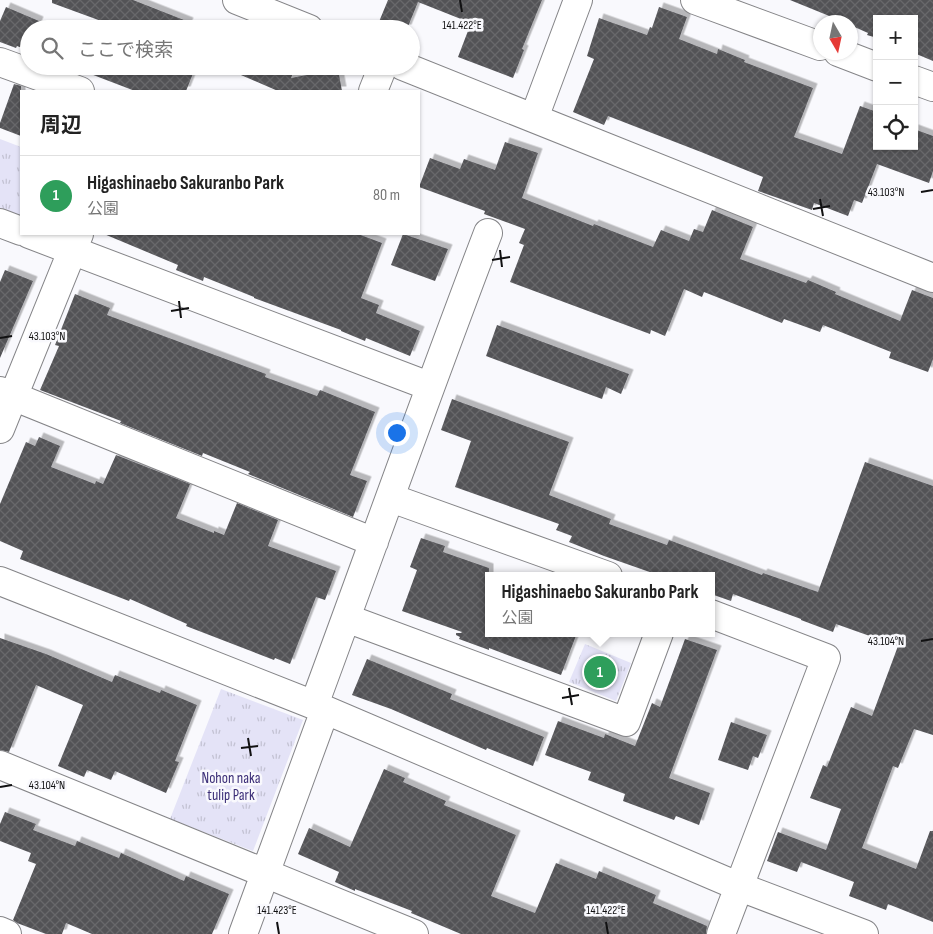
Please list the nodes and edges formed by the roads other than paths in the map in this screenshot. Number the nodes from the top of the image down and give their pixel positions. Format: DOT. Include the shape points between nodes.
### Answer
graph roads {
  1 [pos="237,0"];
  2 [pos="578,0"];
  3 [pos="695,0"];
  4 [pos="287,20"];
  5 [pos="813,43"];
  6 [pos="858,59"];
  7 [pos="0,62"];
  8 [pos="873,65"];
  9 [pos="20,69"];
  10 [pos="420,73"];
  11 [pos="36,75"];
  12 [pos="379,75"];
  13 [pos="918,81"];
  14 [pos="933,87"];
  15 [pos="77,90"];
  16 [pos="373,90"];
  17 [pos="534,118"];
  18 [pos="0,223"];
  19 [pos="20,231"];
  20 [pos="488,234"];
  21 [pos="35,235"];
  22 [pos="75,242"];
  23 [pos="933,278"];
  24 [pos="430,386"];
  25 [pos="6,394"];
  26 [pos="0,429"];
  27 [pos="391,498"];
  28 [pos="374,542"];
  29 [pos="597,572"];
  30 [pos="0,582"];
  31 [pos="715,616"];
  32 [pos="346,618"];
  33 [pos="658,637"];
  34 [pos="319,708"];
  35 [pos="0,765"];
  36 [pos="266,873"];
  37 [pos="740,887"];
  38 [pos="0,931"];
  39 [pos="7,934"];
  40 [pos="243,934"];
  41 [pos="414,934"];
  42 [pos="721,934"];
  43 [pos="864,934"];
  1 -- 4 [label="street"];
  2 -- 17 [label="street"];
  3 -- 5 [label="street"];
  6 -- 8 [label="street"];
  7 -- 9 [label="street"];
  10 -- 17 [label="street"];
  11 -- 15 [label="street"];
  12 -- 16 [label="street"];
  13 -- 14 [label="street"];
  17 -- 23 [label="street"];
  18 -- 19 [label="street"];
  20 -- 24 [label="street"];
  21 -- 22 [label="street"];
  22 -- 24 [label="street"];
  22 -- 25 [label="street"];
  24 -- 27 [label="street"];
  25 -- 26 [label="street"];
  25 -- 28 [label="street"];
  27 -- 28 [label="street"];
  27 -- 29 [label="street"];
  28 -- 32 [label="street"];
  30 -- 34 [label="street"];
  31 -- 37 [label="street" via="826,658"];
  32 -- 33 [label="street" via="626,722"];
  32 -- 34 [label="street"];
  34 -- 36 [label="street"];
  34 -- 37 [label="street"];
  35 -- 36 [label="street"];
  36 -- 40 [label="street"];
  36 -- 41 [label="street"];
  37 -- 42 [label="street"];
  37 -- 43 [label="street"];
  38 -- 39 [label="street"];
}
